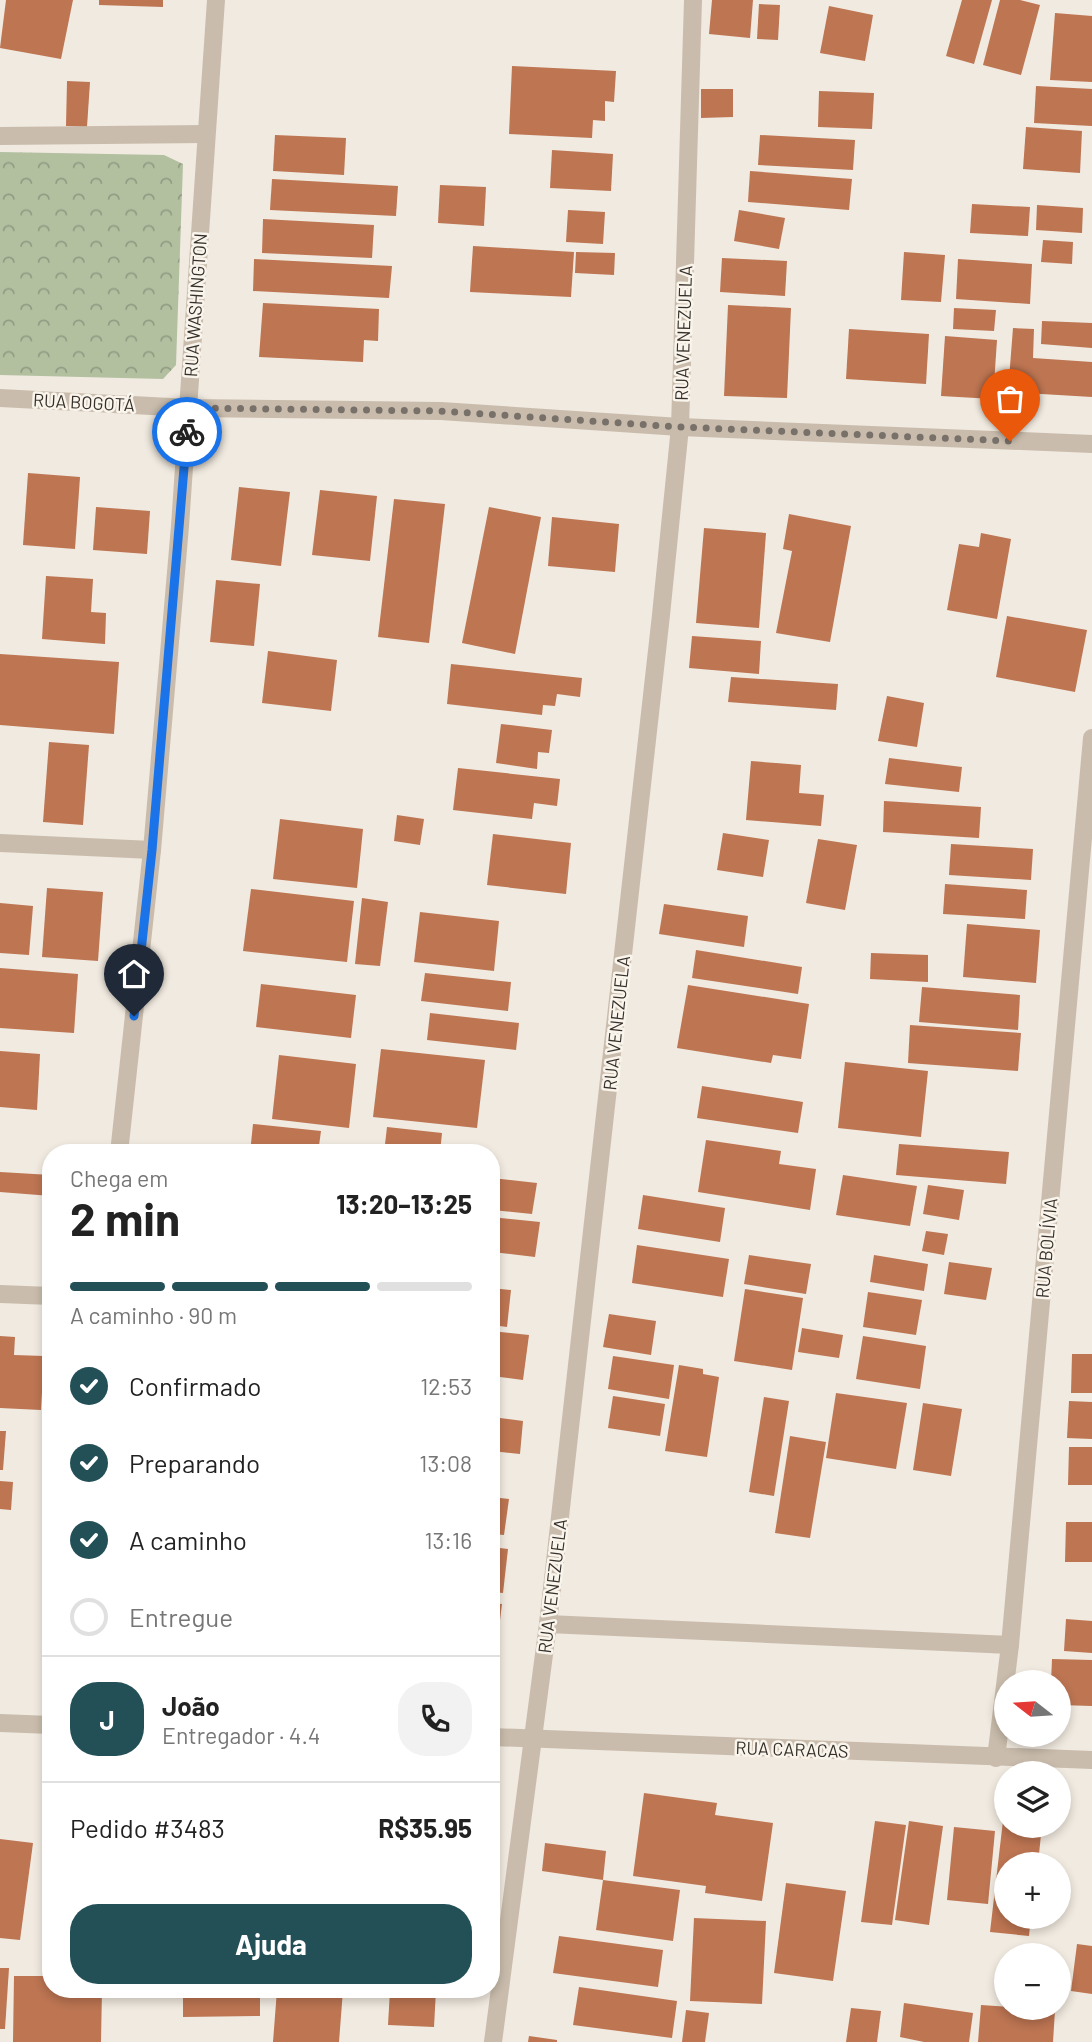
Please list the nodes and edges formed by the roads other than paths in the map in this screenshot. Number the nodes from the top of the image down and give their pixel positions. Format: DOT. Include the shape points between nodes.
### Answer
graph roads {
  1 [pos="216,0"];
  2 [pos="693,0"];
  3 [pos="206,134"];
  4 [pos="0,136"];
  5 [pos="0,398"];
  6 [pos="189,408"];
  7 [pos="680,427"];
  8 [pos="1092,444"];
  9 [pos="1092,738"];
  10 [pos="0,843"];
  11 [pos="152,850"];
  12 [pos="120,1144"];
  13 [pos="0,1294"];
  14 [pos="42,1296"];
  15 [pos="548,1624"];
  16 [pos="1010,1645"];
  17 [pos="0,1723"];
  18 [pos="42,1725"];
  19 [pos="500,1737"];
  20 [pos="534,1739"];
  21 [pos="996,1758"];
  22 [pos="1092,1760"];
  23 [pos="500,1990"];
  24 [pos="499,1998"];
  25 [pos="493,2042"];
  1 -- 3 [label="street, RUA WASHINGTON"];
  2 -- 7 [label="street, RUA VENEZUELA"];
  3 -- 4 [label="street"];
  3 -- 6 [label="street, RUA WASHINGTON"];
  5 -- 6 [label="street, RUA BOGOTÁ"];
  6 -- 7 [label="street, RUA BOGOTÁ" via="440,411"];
  6 -- 11 [label="street, RUA WASHINGTON"];
  7 -- 8 [label="street, RUA BOGOTÁ"];
  7 -- 15 [label="street, RUA VENEZUELA"];
  9 -- 16 [label="street, RUA BOLÍVIA"];
  10 -- 11 [label="street"];
  11 -- 12 [label="street, RUA WASHINGTON"];
  13 -- 14 [label="street"];
  15 -- 16 [label="street"];
  15 -- 20 [label="street, RUA VENEZUELA"];
  16 -- 21 [label="street, RUA BOLÍVIA"];
  17 -- 18 [label="street"];
  19 -- 20 [label="street, RUA CARACAS"];
  20 -- 21 [label="street, RUA CARACAS"];
  20 -- 23 [label="street, RUA VENEZUELA"];
  21 -- 22 [label="street, RUA CARACAS"];
  24 -- 25 [label="street, RUA VENEZUELA"];
}
